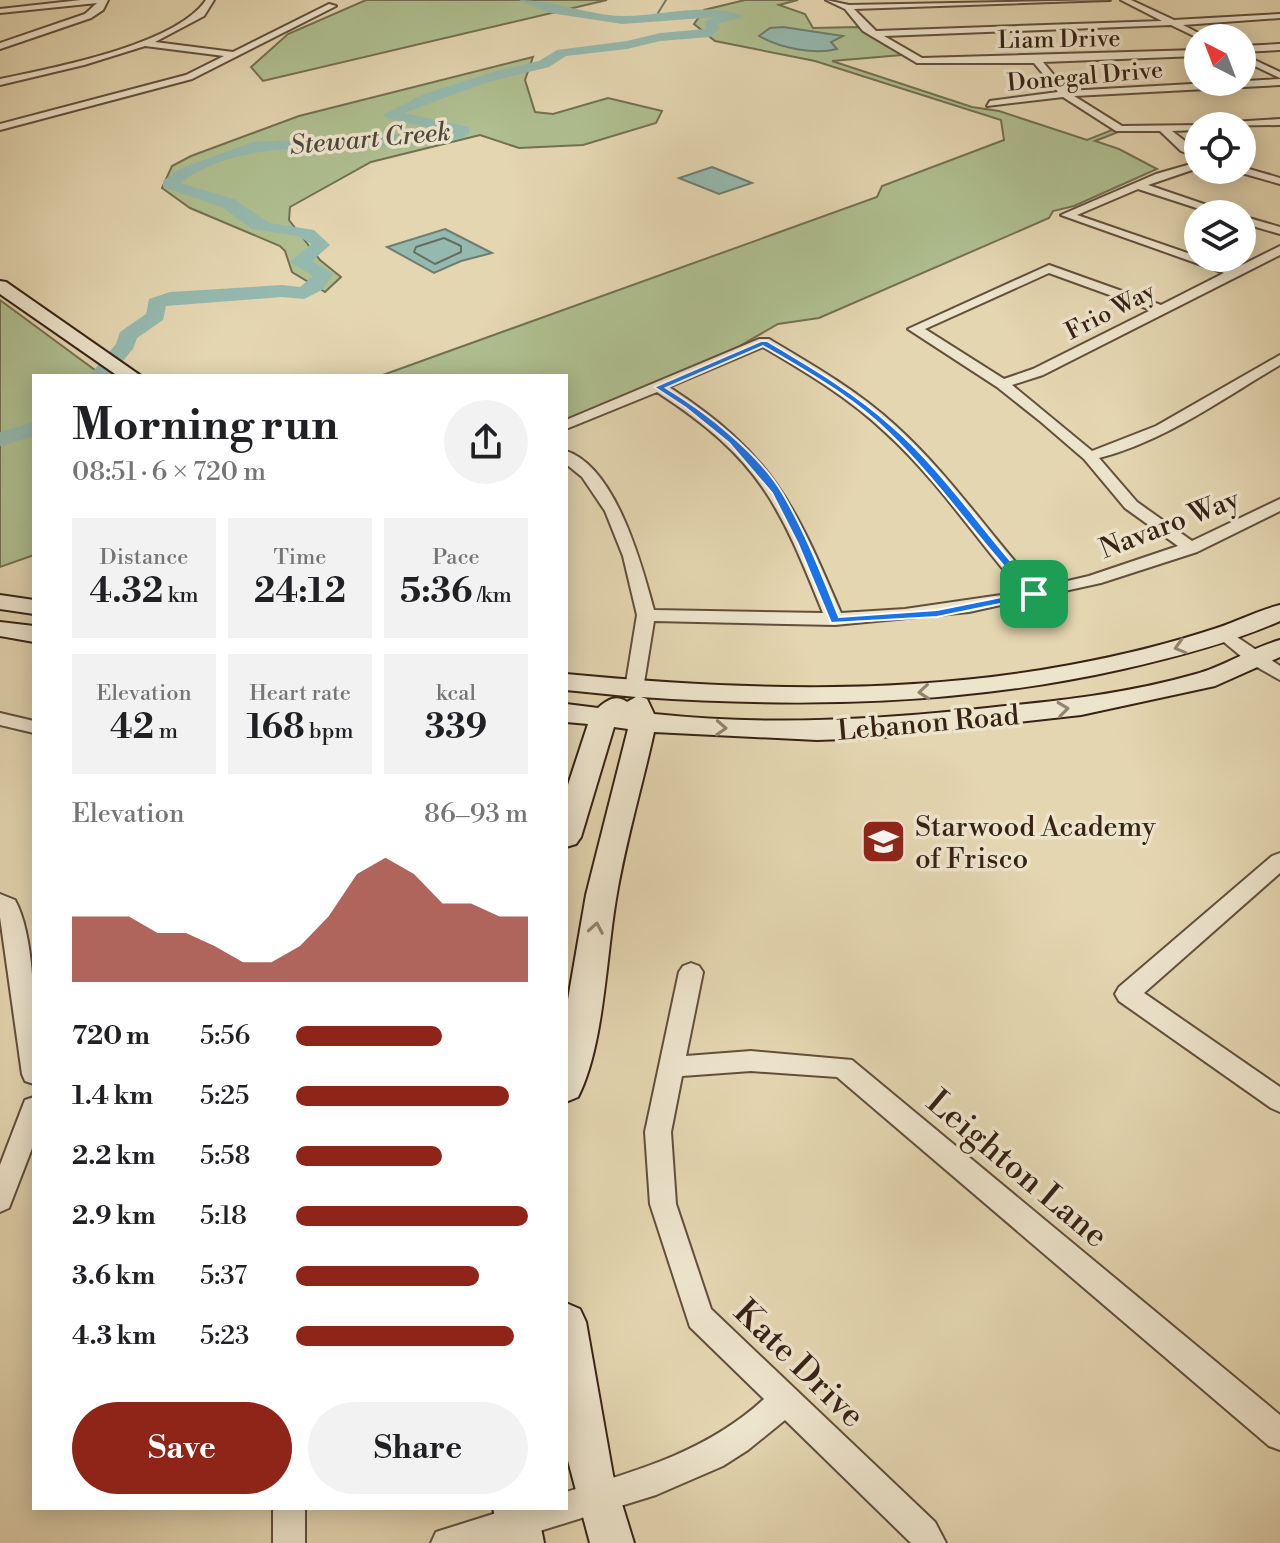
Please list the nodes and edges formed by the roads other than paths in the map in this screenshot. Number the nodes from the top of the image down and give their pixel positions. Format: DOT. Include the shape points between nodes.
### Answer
graph roads {
  1 [pos="102,0"];
  2 [pos="210,0"];
  3 [pos="830,0"];
  4 [pos="1106,0"];
  5 [pos="1125,0"];
  6 [pos="332,6"];
  7 [pos="848,7"];
  8 [pos="0,11"];
  9 [pos="1280,16"];
  10 [pos="1174,22"];
  11 [pos="1184,27"];
  12 [pos="875,34"];
  13 [pos="143,43"];
  14 [pos="0,46"];
  15 [pos="1280,47"];
  16 [pos="1256,48"];
  17 [pos="1184,54"];
  18 [pos="237,55"];
  19 [pos="1036,60"];
  20 [pos="1256,64"];
  21 [pos="1280,75"];
  22 [pos="0,82"];
  23 [pos="1280,82"];
  24 [pos="1065,94"];
  25 [pos="990,104"];
  26 [pos="1280,122"];
  27 [pos="1256,124"];
  28 [pos="0,127"];
  29 [pos="1184,127"];
  30 [pos="1163,128"];
  31 [pos="1184,148"];
  32 [pos="1184,169"];
  33 [pos="1280,169"];
  34 [pos="1256,174"];
  35 [pos="1263,176"];
  36 [pos="1280,181"];
  37 [pos="1139,186"];
  38 [pos="1184,200"];
  39 [pos="1256,223"];
  40 [pos="1280,231"];
  41 [pos="1280,250"];
  42 [pos="1235,273"];
  43 [pos="0,286"];
  44 [pos="1162,310"];
  45 [pos="1280,359"];
  46 [pos="128,374"];
  47 [pos="1002,384"];
  48 [pos="659,387"];
  49 [pos="568,424"];
  50 [pos="1089,456"];
  51 [pos="568,458"];
  52 [pos="1280,504"];
  53 [pos="1191,548"];
  54 [pos="1034,594"];
  55 [pos="0,602"];
  56 [pos="32,607"];
  57 [pos="1280,612"];
  58 [pos="646,615"];
  59 [pos="835,620"];
  60 [pos="0,629"];
  61 [pos="32,634"];
  62 [pos="1225,634"];
  63 [pos="1280,648"];
  64 [pos="1254,658"];
  65 [pos="1280,674"];
  66 [pos="568,682"];
  67 [pos="1009,684"];
  68 [pos="634,689"];
  69 [pos="568,713"];
  70 [pos="1028,713"];
  71 [pos="603,718"];
  72 [pos="0,719"];
  73 [pos="643,723"];
  74 [pos="32,727"];
  75 [pos="568,831"];
  76 [pos="1280,861"];
  77 [pos="1,903"];
  78 [pos="691,972"];
  79 [pos="574,1010"];
  80 [pos="32,1060"];
  81 [pos="671,1067"];
  82 [pos="568,1068"];
  83 [pos="1280,1101"];
  84 [pos="32,1118"];
  85 [pos="24,1159"];
  86 [pos="0,1200"];
  87 [pos="568,1334"];
  88 [pos="786,1398"];
  89 [pos="1280,1435"];
  90 [pos="577,1505"];
  91 [pos="289,1510"];
  92 [pos="561,1510"];
  93 [pos="518,1524"];
  94 [pos="289,1543"];
  95 [pos="447,1543"];
  96 [pos="612,1543"];
  97 [pos="930,1543"];
  1 -- 8 [label="street"];
  1 -- 14 [label="street" via="85,18"];
  2 -- 13 [label="street" via="198,17"];
  3 -- 7 [label="street"];
  4 -- 7 [label="street"];
  5 -- 10 [label="street"];
  6 -- 18 [label="street"];
  7 -- 12 [label="street"];
  9 -- 10 [label="street"];
  10 -- 11 [label="street"];
  10 -- 12 [label="street"];
  12 -- 19 [label="street, Liam Drive" via="920,61"];
  13 -- 18 [label="street"];
  13 -- 22 [label="street"];
  15 -- 16 [label="street"];
  17 -- 19 [label="street, Liam Drive"];
  18 -- 28 [label="street" via="172,82"];
  19 -- 24 [label="street"];
  20 -- 21 [label="street"];
  23 -- 24 [label="street, Donegal Drive"];
  24 -- 25 [label="street, Donegal Drive"];
  24 -- 30 [label="street" via="1120,129"];
  26 -- 27 [label="street"];
  29 -- 30 [label="street"];
  30 -- 31 [label="street"];
  32 -- 37 [label="street"];
  33 -- 35 [label="street"];
  34 -- 35 [label="street"];
  35 -- 36 [label="street"];
  37 -- 38 [label="street"];
  37 -- 42 [label="street" via="1067,215"];
  39 -- 40 [label="street"];
  41 -- 42 [label="street, Frio Way"];
  42 -- 44 [label="street, Frio Way"];
  43 -- 46 [label="main road"];
  44 -- 47 [label="street, Frio Way" via="1038,372"];
  44 -- 47 [label="street" via="1049,269 915,329"];
  45 -- 50 [label="street" via="1136,442"];
  47 -- 50 [label="street"];
  48 -- 49 [label="street"];
  48 -- 54 [label="street" via="764,342 843,390 892,430"];
  48 -- 59 [label="street" via="732,441 777,492"];
  50 -- 53 [label="street" via="1131,505"];
  51 -- 58 [label="street" via="588,474 622,528"];
  52 -- 53 [label="street, Navaro Way"];
  53 -- 54 [label="street, Navaro Way"];
  54 -- 59 [label="street, Navaro Way" via="937,613"];
  55 -- 56 [label="main road"];
  57 -- 62 [label="main road, Lebanon Road"];
  58 -- 59 [label="street, Navaro Way"];
  58 -- 68 [label="street"];
  60 -- 61 [label="main road"];
  62 -- 64 [label="street"];
  62 -- 67 [label="main road, Lebanon Road, one-way" via="1084,672"];
  63 -- 64 [label="main road, Lebanon Road"];
  64 -- 65 [label="street"];
  70 -- 64 [label="main road, Lebanon Road, one-way" via="1206,680"];
  66 -- 68 [label="main road, Lebanon Road"];
  67 -- 68 [label="main road, Lebanon Road, one-way" via="824,698"];
  67 -- 70 [label="main road"];
  68 -- 71 [label="main road"];
  68 -- 73 [label="main road"];
  69 -- 71 [label="main road, Lebanon Road"];
  73 -- 70 [label="main road, Lebanon Road, one-way" via="817,731"];
  71 -- 73 [label="main road, Lebanon Road"];
  71 -- 75 [label="main road"];
  72 -- 74 [label="street"];
  79 -- 73 [label="main road, one-way"];
  76 -- 83 [label="street" via="1127,994"];
  77 -- 80 [label="street" via="11,916"];
  78 -- 81 [label="street, Kate Drive"];
  79 -- 82 [label="main road"];
  81 -- 88 [label="street, Kate Drive" via="658,1132 663,1204 700,1317"];
  81 -- 89 [label="street, Leighton Lane" via="751,1061 843,1067"];
  84 -- 85 [label="street"];
  85 -- 86 [label="street"];
  87 -- 90 [label="main road" via="591,1475"];
  88 -- 90 [label="street" via="722,1452"];
  88 -- 97 [label="street, Kate Drive"];
  90 -- 96 [label="main road"];
  91 -- 94 [label="street"];
  92 -- 93 [label="street"];
  93 -- 95 [label="street"];
}
